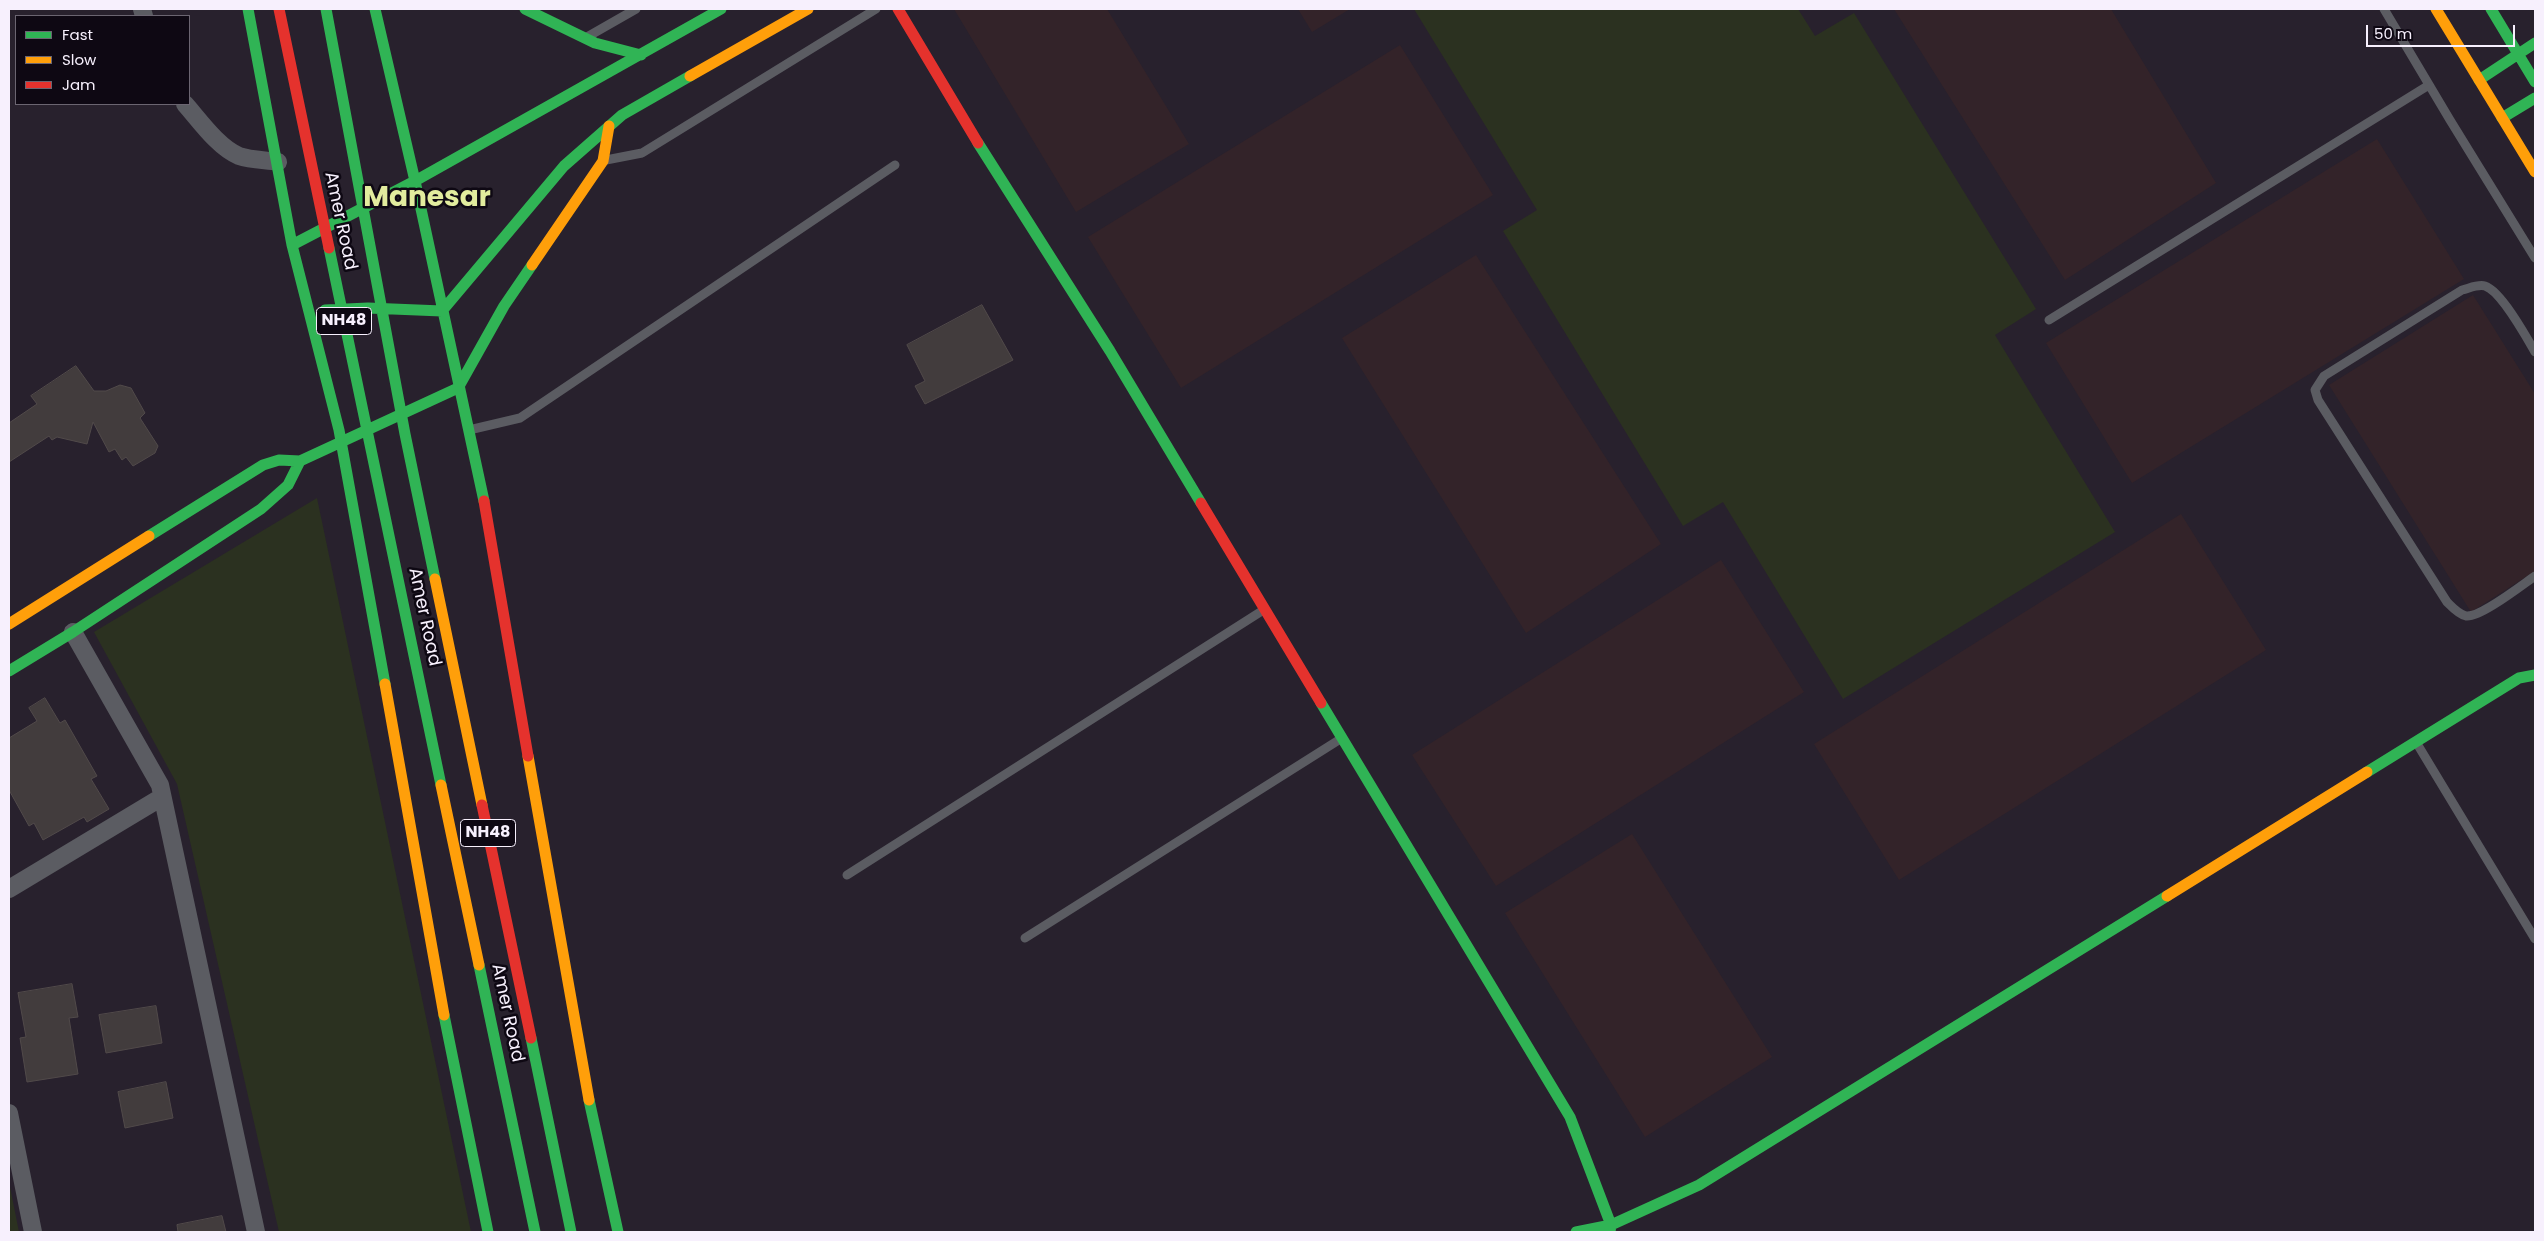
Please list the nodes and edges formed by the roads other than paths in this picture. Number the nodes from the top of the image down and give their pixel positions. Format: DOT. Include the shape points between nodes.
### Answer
graph roads {
  1 [pos="248,9"];
  2 [pos="279,9"];
  3 [pos="326,9"];
  4 [pos="375,9"];
  5 [pos="525,9"];
  6 [pos="636,9"];
  7 [pos="721,9"];
  8 [pos="808,9"];
  9 [pos="876,9"];
  10 [pos="898,9"];
  11 [pos="2384,9"];
  12 [pos="2436,9"];
  13 [pos="2491,9"];
  14 [pos="583,40"];
  15 [pos="2535,43"];
  16 [pos="2518,54"];
  17 [pos="640,55"];
  18 [pos="2479,80"];
  19 [pos="2535,82"];
  20 [pos="2429,86"];
  21 [pos="2535,98"];
  22 [pos="186,105"];
  23 [pos="2502,118"];
  24 [pos="609,126"];
  25 [pos="603,161"];
  26 [pos="278,162"];
  27 [pos="896,165"];
  28 [pos="2535,172"];
  29 [pos="415,181"];
  30 [pos="292,245"];
  31 [pos="2535,258"];
  32 [pos="310,311"];
  33 [pos="442,311"];
  34 [pos="2049,320"];
  35 [pos="2535,352"];
  36 [pos="458,388"];
  37 [pos="469,430"];
  38 [pos="341,443"];
  39 [pos="300,462"];
  40 [pos="2535,576"];
  41 [pos="1265,609"];
  42 [pos="9,624"];
  43 [pos="73,632"];
  44 [pos="2530,664"];
  45 [pos="9,671"];
  46 [pos="2535,675"];
  47 [pos="2519,678"];
  48 [pos="1342,738"];
  49 [pos="2416,742"];
  50 [pos="162,797"];
  51 [pos="847,875"];
  52 [pos="9,889"];
  53 [pos="1026,938"];
  54 [pos="2535,939"];
  55 [pos="9,1113"];
  56 [pos="1610,1228"];
  57 [pos="33,1232"];
  58 [pos="256,1232"];
  59 [pos="488,1232"];
  60 [pos="535,1232"];
  61 [pos="571,1232"];
  62 [pos="618,1232"];
  63 [pos="1576,1232"];
  1 -- 26 [label="main road"];
  2 -- 60 [label="main road, Amer Road / NH48"];
  3 -- 61 [label="main road, Amer Road / NH48" via="405,434"];
  4 -- 29 [label="main road"];
  5 -- 14 [label="main road"];
  6 -- 14 [label="lane"];
  7 -- 17 [label="main road"];
  8 -- 24 [label="main road" via="622,115"];
  9 -- 25 [label="lane" via="642,153"];
  10 -- 41 [label="main road" via="966,125 1110,351"];
  11 -- 20 [label="lane"];
  12 -- 18 [label="main road"];
  13 -- 16 [label="main road"];
  14 -- 17 [label="main road" via="614,51"];
  15 -- 16 [label="main road"];
  16 -- 18 [label="main road"];
  16 -- 19 [label="main road"];
  17 -- 29 [label="main road"];
  18 -- 23 [label="main road"];
  20 -- 31 [label="lane"];
  20 -- 34 [label="lane"];
  21 -- 23 [label="main road"];
  22 -- 26 [label="street" via="231,152 241,157"];
  23 -- 28 [label="main road"];
  24 -- 25 [label="main road"];
  24 -- 33 [label="main road" via="564,166"];
  25 -- 36 [label="main road" via="504,306"];
  26 -- 30 [label="main road"];
  27 -- 37 [label="lane" via="520,418"];
  29 -- 30 [label="main road"];
  29 -- 33 [label="main road"];
  30 -- 32 [label="main road"];
  32 -- 33 [label="main road" via="368,308"];
  32 -- 38 [label="main road"];
  33 -- 36 [label="main road"];
  35 -- 40 [label="lane" via="2498,297 2486,286 2476,286 2462,290 2324,376 2315,390 2318,400 2447,602 2456,611 2467,616 2478,614"];
  36 -- 37 [label="main road"];
  36 -- 38 [label="main road"];
  37 -- 62 [label="main road" via="583,1074"];
  38 -- 39 [label="main road"];
  38 -- 59 [label="main road" via="456,1077"];
  39 -- 42 [label="main road" via="279,460 246,474"];
  39 -- 43 [label="main road" via="288,485 261,509"];
  41 -- 48 [label="main road"];
  41 -- 51 [label="lane"];
  43 -- 45 [label="main road"];
  43 -- 50 [label="street" via="160,785"];
  44 -- 47 [label="main road"];
  46 -- 47 [label="main road"];
  47 -- 49 [label="main road"];
  48 -- 53 [label="lane"];
  48 -- 56 [label="main road" via="1570,1117"];
  49 -- 54 [label="lane"];
  49 -- 56 [label="main road" via="1699,1185"];
  50 -- 52 [label="street"];
  50 -- 58 [label="street"];
  55 -- 57 [label="street"];
  56 -- 63 [label="main road"];
}
